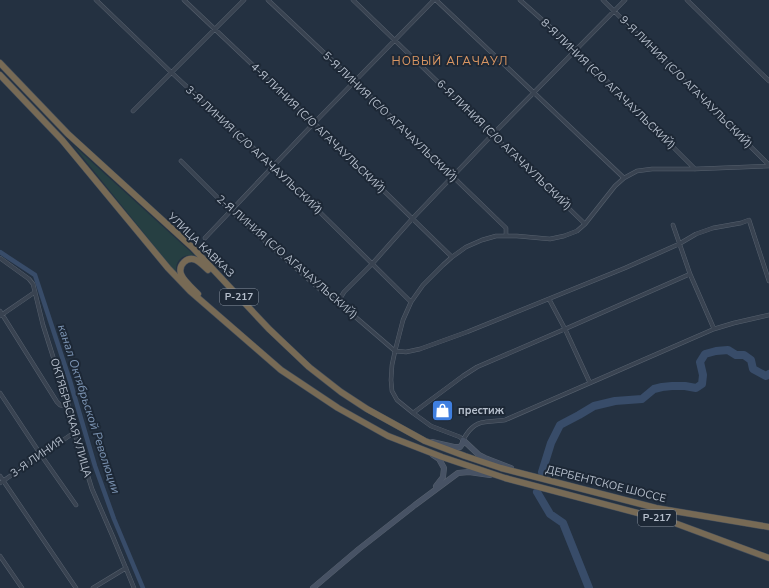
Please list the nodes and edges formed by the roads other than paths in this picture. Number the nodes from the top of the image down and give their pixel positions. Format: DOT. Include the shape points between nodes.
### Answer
graph roads {
  1 [pos="96,0"];
  2 [pos="184,0"];
  3 [pos="244,0"];
  4 [pos="268,0"];
  5 [pos="353,0"];
  6 [pos="435,0"];
  7 [pos="520,0"];
  8 [pos="603,0"];
  9 [pos="625,0"];
  10 [pos="687,0"];
  11 [pos="614,11"];
  12 [pos="215,29"];
  13 [pos="395,40"];
  14 [pos="576,50"];
  15 [pos="0,63"];
  16 [pos="172,73"];
  17 [pos="0,75"];
  18 [pos="769,80"];
  19 [pos="355,82"];
  20 [pos="534,92"];
  21 [pos="133,111"];
  22 [pos="314,123"];
  23 [pos="492,135"];
  24 [pos="181,161"];
  25 [pos="273,166"];
  26 [pos="769,166"];
  27 [pos="695,169"];
  28 [pos="453,177"];
  29 [pos="624,178"];
  30 [pos="231,211"];
  31 [pos="412,219"];
  32 [pos="585,224"];
  33 [pos="673,225"];
  34 [pos="506,236"];
  35 [pos="205,238"];
  36 [pos="679,244"];
  37 [pos="452,257"];
  38 [pos="0,258"];
  39 [pos="372,264"];
  40 [pos="690,274"];
  41 [pos="769,281"];
  42 [pos="35,292"];
  43 [pos="549,299"];
  44 [pos="242,300"];
  45 [pos="338,302"];
  46 [pos="411,302"];
  47 [pos="1,314"];
  48 [pos="769,315"];
  49 [pos="220,318"];
  50 [pos="565,330"];
  51 [pos="714,330"];
  52 [pos="395,351"];
  53 [pos="590,383"];
  54 [pos="0,392"];
  55 [pos="69,407"];
  56 [pos="413,413"];
  57 [pos="75,432"];
  58 [pos="463,440"];
  59 [pos="425,441"];
  60 [pos="422,448"];
  61 [pos="41,455"];
  62 [pos="465,456"];
  63 [pos="521,473"];
  64 [pos="0,476"];
  65 [pos="505,478"];
  66 [pos="2,482"];
  67 [pos="432,492"];
  68 [pos="76,505"];
  69 [pos="769,528"];
  70 [pos="0,556"];
  71 [pos="769,557"];
  72 [pos="126,568"];
  73 [pos="22,588"];
  74 [pos="76,588"];
  75 [pos="93,588"];
  76 [pos="134,588"];
  77 [pos="313,588"];
  1 -- 16 [label="street, 3-Я ЛИНИЯ (С/О АГАЧАУЛЬСКИЙ)"];
  2 -- 12 [label="street, 4-Я ЛИНИЯ (С/О АГАЧАУЛЬСКИЙ)"];
  3 -- 12 [label="street"];
  4 -- 19 [label="street, 5-Я ЛИНИЯ (С/О АГАЧАУЛЬСКИЙ)"];
  5 -- 13 [label="street, 6-Я ЛИНИЯ (С/О АГАЧАУЛЬСКИЙ)"];
  6 -- 13 [label="street"];
  6 -- 20 [label="street"];
  7 -- 14 [label="street, 8-Я ЛИНИЯ (С/О АГАЧАУЛЬСКИЙ)"];
  8 -- 11 [label="street, 9-Я ЛИНИЯ (С/О АГАЧАУЛЬСКИЙ)"];
  9 -- 11 [label="street"];
  10 -- 18 [label="street"];
  11 -- 14 [label="street"];
  11 -- 26 [label="street, 9-Я ЛИНИЯ (С/О АГАЧАУЛЬСКИЙ)"];
  12 -- 16 [label="street"];
  12 -- 22 [label="street, 4-Я ЛИНИЯ (С/О АГАЧАУЛЬСКИЙ)"];
  13 -- 19 [label="street"];
  13 -- 23 [label="street, 6-Я ЛИНИЯ (С/О АГАЧАУЛЬСКИЙ)"];
  14 -- 20 [label="street"];
  14 -- 27 [label="street, 8-Я ЛИНИЯ (С/О АГАЧАУЛЬСКИЙ)"];
  15 -- 44 [label="highway, УЛИЦА КАВКАЗ / Р-217" via="68,134 193,248"];
  16 -- 21 [label="street"];
  16 -- 25 [label="street, 3-Я ЛИНИЯ (С/О АГАЧАУЛЬСКИЙ)"];
  17 -- 49 [label="highway" via="62,140 168,268"];
  19 -- 22 [label="street"];
  19 -- 28 [label="street, 5-Я ЛИНИЯ (С/О АГАЧАУЛЬСКИЙ)"];
  20 -- 23 [label="street"];
  20 -- 29 [label="street"];
  22 -- 25 [label="street"];
  22 -- 31 [label="street, 4-Я ЛИНИЯ (С/О АГАЧАУЛЬСКИЙ)"];
  23 -- 28 [label="street"];
  23 -- 32 [label="street, 6-Я ЛИНИЯ (С/О АГАЧАУЛЬСКИЙ)"];
  24 -- 30 [label="street, 2-Я ЛИНИЯ (С/О АГАЧАУЛЬСКИЙ)"];
  25 -- 30 [label="street"];
  25 -- 39 [label="street, 3-Я ЛИНИЯ (С/О АГАЧАУЛЬСКИЙ)"];
  26 -- 27 [label="street"];
  27 -- 29 [label="street" via="637,171"];
  28 -- 31 [label="street"];
  28 -- 34 [label="street, 5-Я ЛИНИЯ (С/О АГАЧАУЛЬСКИЙ)" via="506,228"];
  29 -- 32 [label="street"];
  30 -- 35 [label="street"];
  30 -- 45 [label="street, 2-Я ЛИНИЯ (С/О АГАЧАУЛЬСКИЙ)" via="324,293"];
  31 -- 37 [label="street, 4-Я ЛИНИЯ (С/О АГАЧАУЛЬСКИЙ)"];
  31 -- 39 [label="street"];
  32 -- 34 [label="street" via="577,231 550,239"];
  33 -- 36 [label="street"];
  34 -- 37 [label="street" via="482,240"];
  36 -- 40 [label="street"];
  36 -- 41 [label="street" via="713,228 748,220"];
  36 -- 43 [label="street"];
  37 -- 46 [label="street" via="423,285"];
  38 -- 42 [label="street, ОКТЯБРЬСКАЯ УЛИЦА" via="29,279"];
  39 -- 45 [label="street" via="344,292"];
  39 -- 46 [label="street, 3-Я ЛИНИЯ (С/О АГАЧАУЛЬСКИЙ)"];
  40 -- 50 [label="street"];
  40 -- 51 [label="street"];
  42 -- 47 [label="street"];
  42 -- 55 [label="street, ОКТЯБРЬСКАЯ УЛИЦА"];
  43 -- 50 [label="street"];
  43 -- 52 [label="street" via="420,349"];
  44 -- 49 [label="highway" via="198,260 188,259 183,262 181,276"];
  44 -- 59 [label="highway, УЛИЦА КАВКАЗ / Р-217" via="309,367 341,392"];
  45 -- 52 [label="street, 2-Я ЛИНИЯ (С/О АГАЧАУЛЬСКИЙ)"];
  46 -- 52 [label="street" via="403,320"];
  47 -- 55 [label="street" via="57,402"];
  48 -- 51 [label="street"];
  49 -- 60 [label="highway" via="282,370 338,408 388,436"];
  50 -- 53 [label="street"];
  50 -- 56 [label="street" via="477,367"];
  51 -- 53 [label="street"];
  52 -- 56 [label="street" via="390,380 392,391 397,400"];
  53 -- 58 [label="street" via="505,420 473,426"];
  54 -- 61 [label="street"];
  55 -- 57 [label="street, ОКТЯБРЬСКАЯ УЛИЦА"];
  56 -- 58 [label="street" via="431,426"];
  57 -- 61 [label="street, 3-Я ЛИНИЯ"];
  57 -- 72 [label="street, ОКТЯБРЬСКАЯ УЛИЦА" via="92,489"];
  58 -- 59 [label="main road" via="460,447"];
  58 -- 63 [label="main road" via="485,458"];
  59 -- 62 [label="highway, УЛИЦА КАВКАЗ / Р-217"];
  60 -- 65 [label="highway"];
  60 -- 67 [label="main road" via="439,459 444,468 443,477"];
  61 -- 66 [label="street, 3-Я ЛИНИЯ"];
  61 -- 68 [label="street"];
  62 -- 63 [label="highway, ДЕРБЕНТСКОЕ ШОССЕ"];
  63 -- 69 [label="highway, ДЕРБЕНТСКОЕ ШОССЕ" via="656,508"];
  64 -- 66 [label="street"];
  65 -- 67 [label="main road" via="469,472 458,474"];
  65 -- 71 [label="highway, Р-217" via="672,522"];
  66 -- 74 [label="street"];
  67 -- 77 [label="main road"];
  70 -- 73 [label="street"];
  72 -- 75 [label="street"];
  72 -- 76 [label="street, ОКТЯБРЬСКАЯ УЛИЦА"];
}
